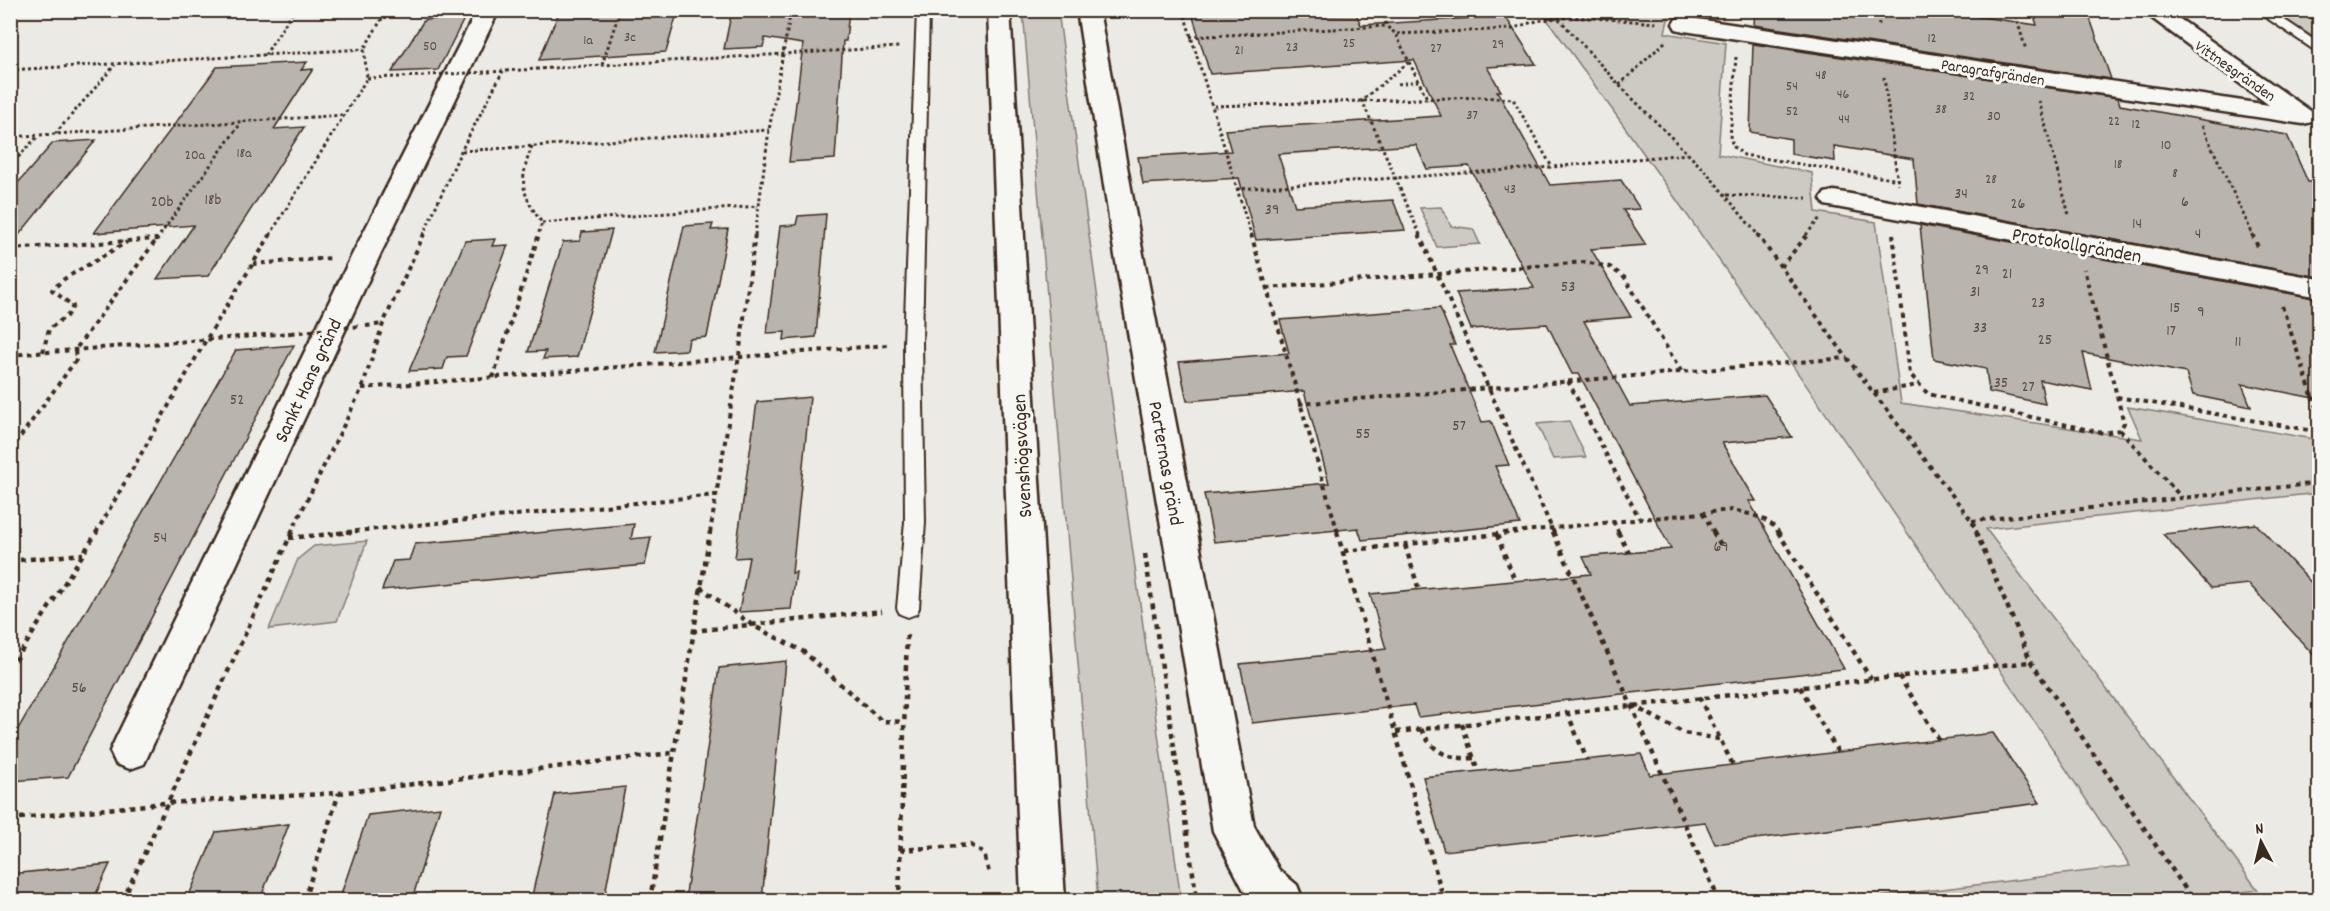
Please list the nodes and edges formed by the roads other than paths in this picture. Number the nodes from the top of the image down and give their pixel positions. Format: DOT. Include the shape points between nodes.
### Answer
graph roads {
  1 [pos="488,10"];
  2 [pos="923,10"];
  3 [pos="999,10"];
  4 [pos="1088,10"];
  5 [pos="2152,10"];
  6 [pos="2261,10"];
  7 [pos="1684,24"];
  8 [pos="2319,50"];
  9 [pos="2311,123"];
  10 [pos="1834,199"];
  11 [pos="2319,288"];
  12 [pos="908,608"];
  13 [pos="130,751"];
  14 [pos="1043,900"];
  15 [pos="1281,900"];
  1 -- 13 [label="street, Sankt Hans gränd" via="366,255"];
  2 -- 12 [label="lane" via="913,344 915,522"];
  3 -- 14 [label="street, Svenshögsvägen"];
  4 -- 15 [label="street, Parternas gränd" via="1126,244 1234,831 1264,885"];
  5 -- 9 [label="street, Vittnesgränden"];
  6 -- 8 [label="lane"];
  7 -- 9 [label="street, Paragrafgränden"];
  10 -- 11 [label="street, Protokollgränden"];
}
